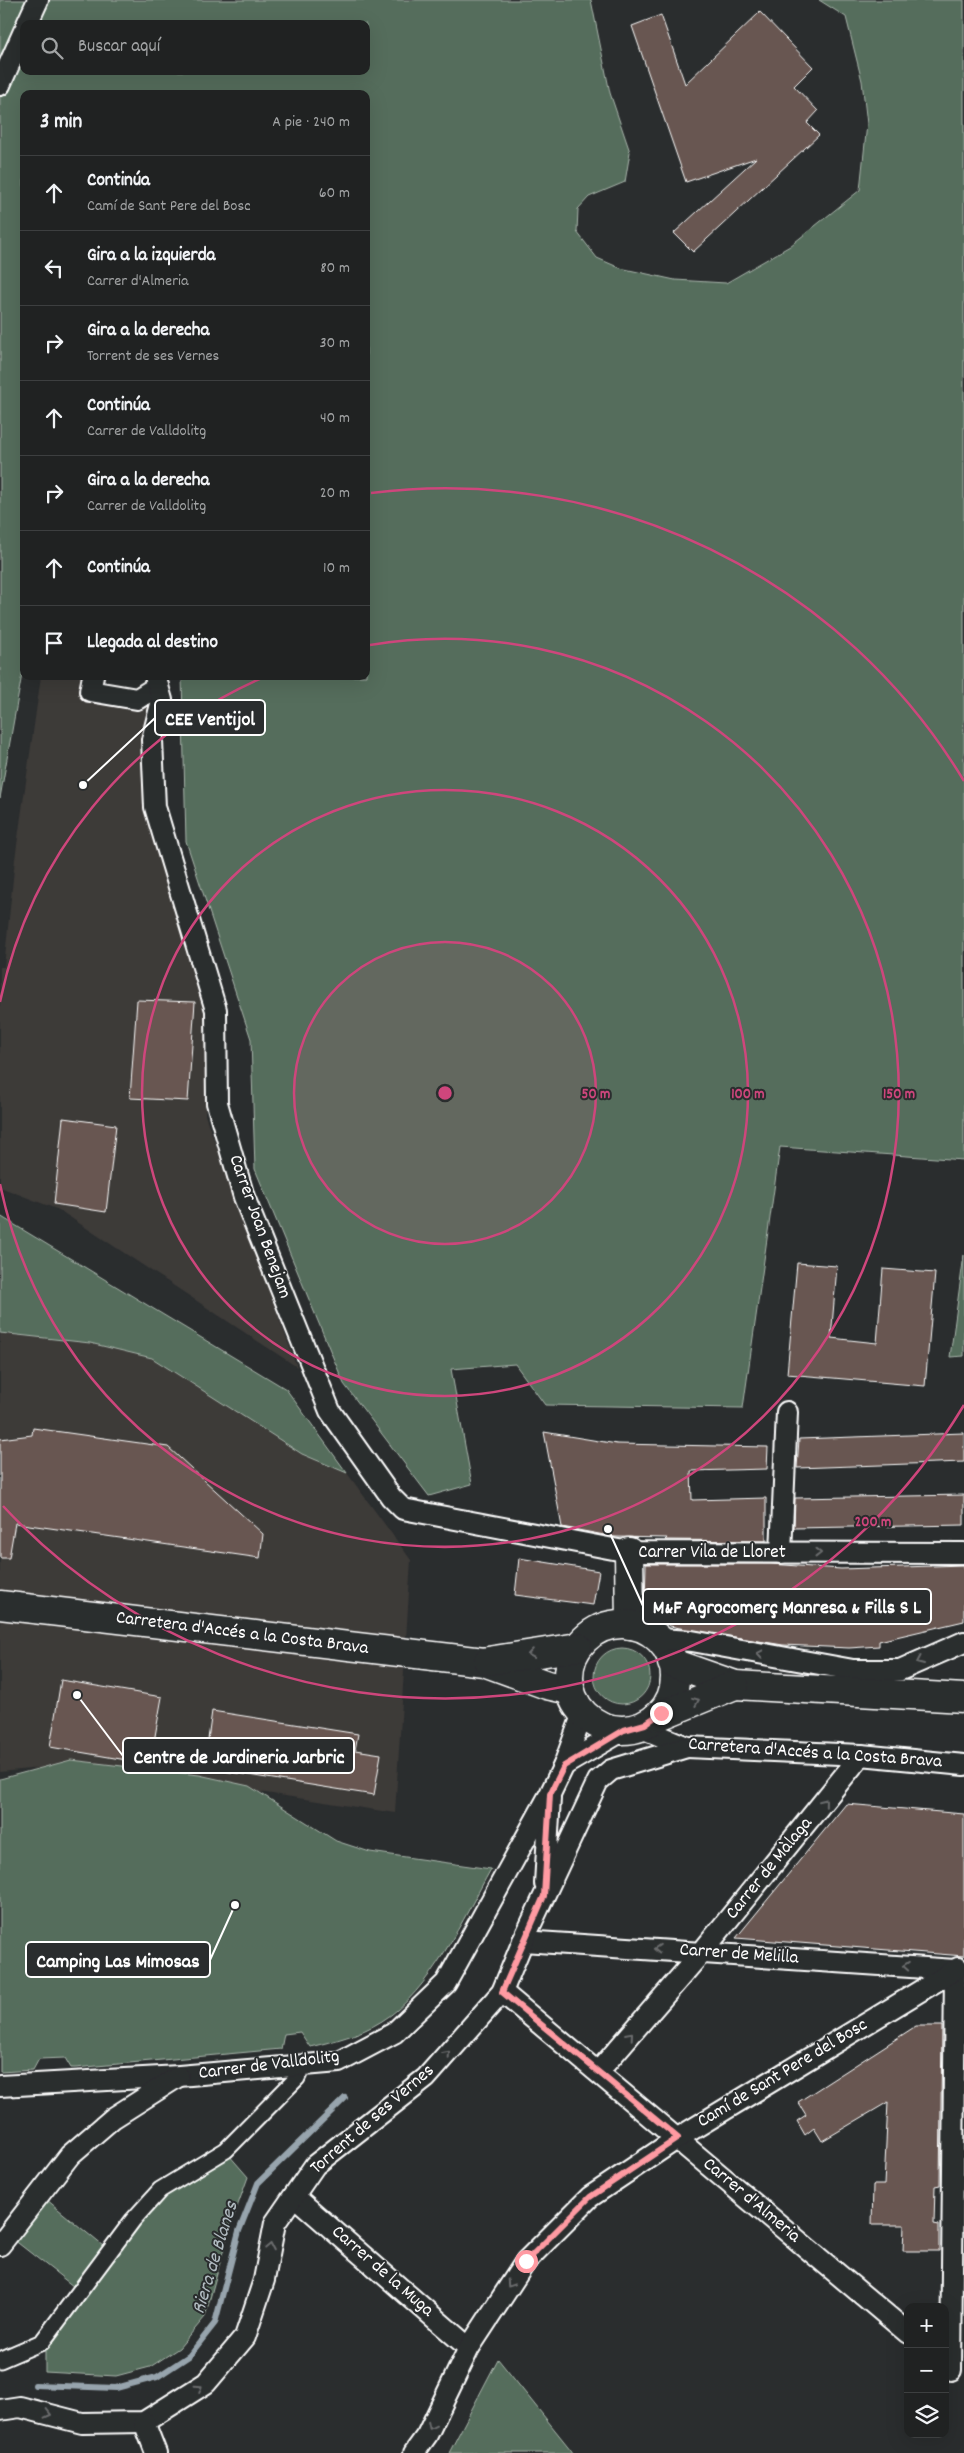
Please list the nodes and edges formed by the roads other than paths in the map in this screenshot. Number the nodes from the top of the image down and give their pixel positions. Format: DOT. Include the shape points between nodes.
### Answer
graph roads {
  1 [pos="38,0"];
  2 [pos="29,20"];
  3 [pos="20,40"];
  4 [pos="0,85"];
  5 [pos="92,680"];
  6 [pos="156,681"];
  7 [pos="787,1412"];
  8 [pos="403,1509"];
  9 [pos="630,1552"];
  10 [pos="781,1553"];
  11 [pos="964,1553"];
  12 [pos="0,1606"];
  13 [pos="630,1625"];
  14 [pos="658,1639"];
  15 [pos="964,1642"];
  16 [pos="578,1646"];
  17 [pos="484,1662"];
  18 [pos="672,1663"];
  19 [pos="735,1685"];
  20 [pos="964,1698"];
  21 [pos="577,1701"];
  22 [pos="640,1724"];
  23 [pos="687,1747"];
  24 [pos="861,1755"];
  25 [pos="964,1765"];
  26 [pos="564,1766"];
  27 [pos="550,1794"];
  28 [pos="544,1896"];
  29 [pos="523,1941"];
  30 [pos="702,1952"];
  31 [pos="959,1968"];
  32 [pos="502,1992"];
  33 [pos="303,2065"];
  34 [pos="598,2072"];
  35 [pos="179,2076"];
  36 [pos="0,2086"];
  37 [pos="678,2138"];
  38 [pos="294,2196"];
  39 [pos="0,2244"];
  40 [pos="904,2330"];
  41 [pos="469,2348"];
  42 [pos="949,2348"];
  43 [pos="0,2360"];
  44 [pos="0,2410"];
  45 [pos="144,2422"];
  46 [pos="156,2453"];
  47 [pos="414,2453"];
  1 -- 2 [label="street"];
  3 -- 4 [label="street"];
  5 -- 6 [label="street, Carrer Joan Benejam" via="90,691 137,699"];
  6 -- 8 [label="street, Carrer Joan Benejam" via="162,700 152,740 155,807 216,1010 217,1103 244,1197 330,1411 390,1497"];
  7 -- 10 [label="street"];
  8 -- 9 [label="street, Carrer Vila de Lloret"];
  9 -- 10 [label="street, Carrer Vila de Lloret"];
  9 -- 13 [label="main road"];
  10 -- 11 [label="street, Carrer Vila de Lloret, one-way"];
  12 -- 17 [label="main road, Carretera d'Accés a la Costa Brava"];
  13 -- 14 [label="main road"];
  13 -- 16 [label="main road" via="602,1628"];
  15 -- 14 [label="street, one-way" via="900,1670 853,1670 692,1641"];
  14 -- 18 [label="main road"];
  16 -- 17 [label="main road, Carretera d'Accés a la Costa Brava, one-way"];
  16 -- 21 [label="main road" via="570,1663 569,1676"];
  17 -- 21 [label="main road, Carretera d'Accés a la Costa Brava"];
  18 -- 19 [label="main road, Carretera d'Accés a la Costa Brava"];
  18 -- 22 [label="main road" via="673,1689 667,1704"];
  19 -- 20 [label="main road, Carretera d'Accés a la Costa Brava"];
  22 -- 19 [label="main road, Carretera d'Accés a la Costa Brava, one-way"];
  21 -- 22 [label="main road" via="604,1727"];
  21 -- 26 [label="street, Carrer de Valldolitg"];
  22 -- 23 [label="street, Carretera d'Accés a la Costa Brava"];
  22 -- 26 [label="street"];
  23 -- 24 [label="street, Carretera d'Accés a la Costa Brava"];
  23 -- 28 [label="street, Torrent de ses Vernes" via="611,1770 598,1781"];
  24 -- 25 [label="street, Carretera d'Accés a la Costa Brava"];
  30 -- 24 [label="street, Carrer de Màlaga, one-way"];
  26 -- 27 [label="street, Carrer de Valldolitg"];
  27 -- 28 [label="street, Carrer de Valldolitg"];
  27 -- 33 [label="street, Carrer de Valldolitg" via="446,1983 394,2033 339,2062"];
  28 -- 29 [label="street, Torrent de ses Vernes"];
  30 -- 29 [label="street, Carrer de Melilla, one-way"];
  29 -- 32 [label="street, Torrent de ses Vernes"];
  31 -- 30 [label="street, Carrer de Melilla, one-way"];
  34 -- 30 [label="street, Carrer de Màlaga, one-way"];
  31 -- 37 [label="street, Camí de Sant Pere del Bosc"];
  31 -- 42 [label="street"];
  32 -- 34 [label="street, Carrer d'Almeria"];
  38 -- 32 [label="street, Torrent de ses Vernes, one-way" via="315,2166 426,2078"];
  33 -- 35 [label="street, Carrer de Valldolitg"];
  33 -- 43 [label="street" via="297,2078 226,2150 160,2190 133,2220 42,2342"];
  34 -- 37 [label="street, Carrer d'Almeria"];
  35 -- 36 [label="street, Carrer de Valldolitg"];
  35 -- 39 [label="street" via="113,2118 70,2155"];
  37 -- 40 [label="street, Carrer d'Almeria"];
  37 -- 41 [label="street, Camí de Sant Pere del Bosc, one-way" via="590,2197 526,2261"];
  38 -- 41 [label="street, Carrer de la Muga"];
  45 -- 38 [label="street, Torrent de ses Vernes, one-way" via="206,2383 245,2337 264,2280 275,2223"];
  41 -- 47 [label="street, Camí de Sant Pere del Bosc, one-way"];
  44 -- 45 [label="street, one-way" via="20,2408 82,2423"];
  45 -- 46 [label="street"];
}
